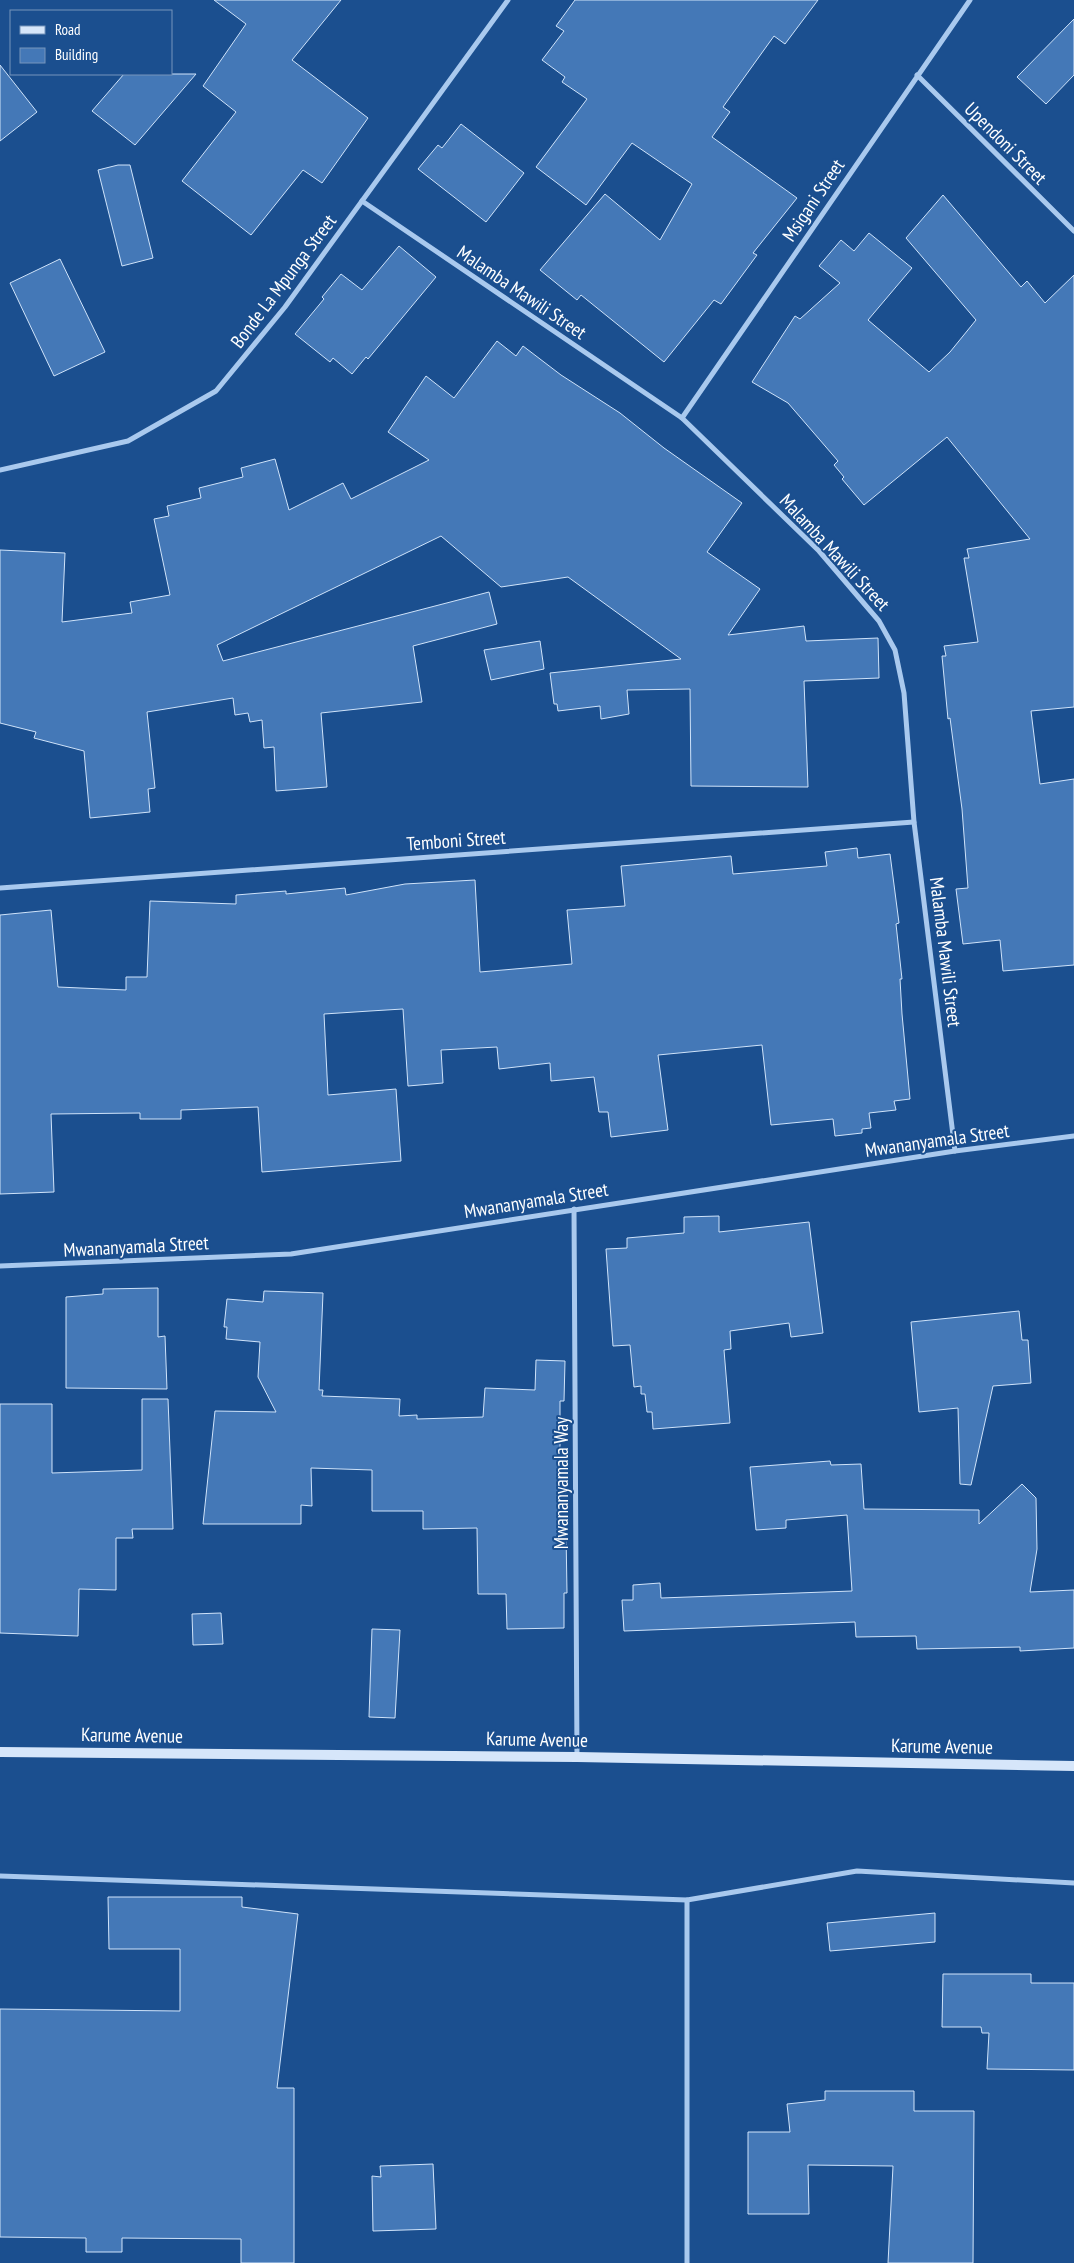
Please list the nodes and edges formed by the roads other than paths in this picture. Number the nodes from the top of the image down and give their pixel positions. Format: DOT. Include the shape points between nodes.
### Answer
graph roads {
  1 [pos="508,0"];
  2 [pos="970,0"];
  3 [pos="917,75"];
  4 [pos="362,201"];
  5 [pos="1074,231"];
  6 [pos="682,418"];
  7 [pos="0,470"];
  8 [pos="914,822"];
  9 [pos="0,888"];
  10 [pos="1074,1136"];
  11 [pos="955,1151"];
  12 [pos="574,1209"];
  13 [pos="0,1266"];
  14 [pos="0,1752"];
  15 [pos="577,1757"];
  16 [pos="1074,1766"];
  17 [pos="0,1876"];
  18 [pos="1074,1883"];
  19 [pos="687,1900"];
  20 [pos="687,2263"];
  1 -- 4 [label="street, Bonde La Mpunga Street"];
  2 -- 3 [label="street, Msigani Street"];
  3 -- 5 [label="street, Upendoni Street"];
  3 -- 6 [label="street, Msigani Street"];
  4 -- 6 [label="street, Malamba Mawili Street"];
  4 -- 7 [label="street, Bonde La Mpunga Street" via="285,307 216,391 128,441"];
  6 -- 8 [label="street, Malamba Mawili Street" via="819,551 879,621 895,650 904,693"];
  8 -- 9 [label="street, Temboni Street"];
  8 -- 11 [label="street, Malamba Mawili Street"];
  10 -- 11 [label="street, Mwananyamala Street"];
  11 -- 12 [label="street, Mwananyamala Street"];
  12 -- 13 [label="street, Mwananyamala Street" via="291,1254"];
  12 -- 15 [label="street, Mwananyamala Way"];
  14 -- 15 [label="main road, Karume Avenue"];
  15 -- 16 [label="main road, Karume Avenue"];
  17 -- 19 [label="street"];
  18 -- 19 [label="street" via="857,1871"];
  19 -- 20 [label="street"];
}
